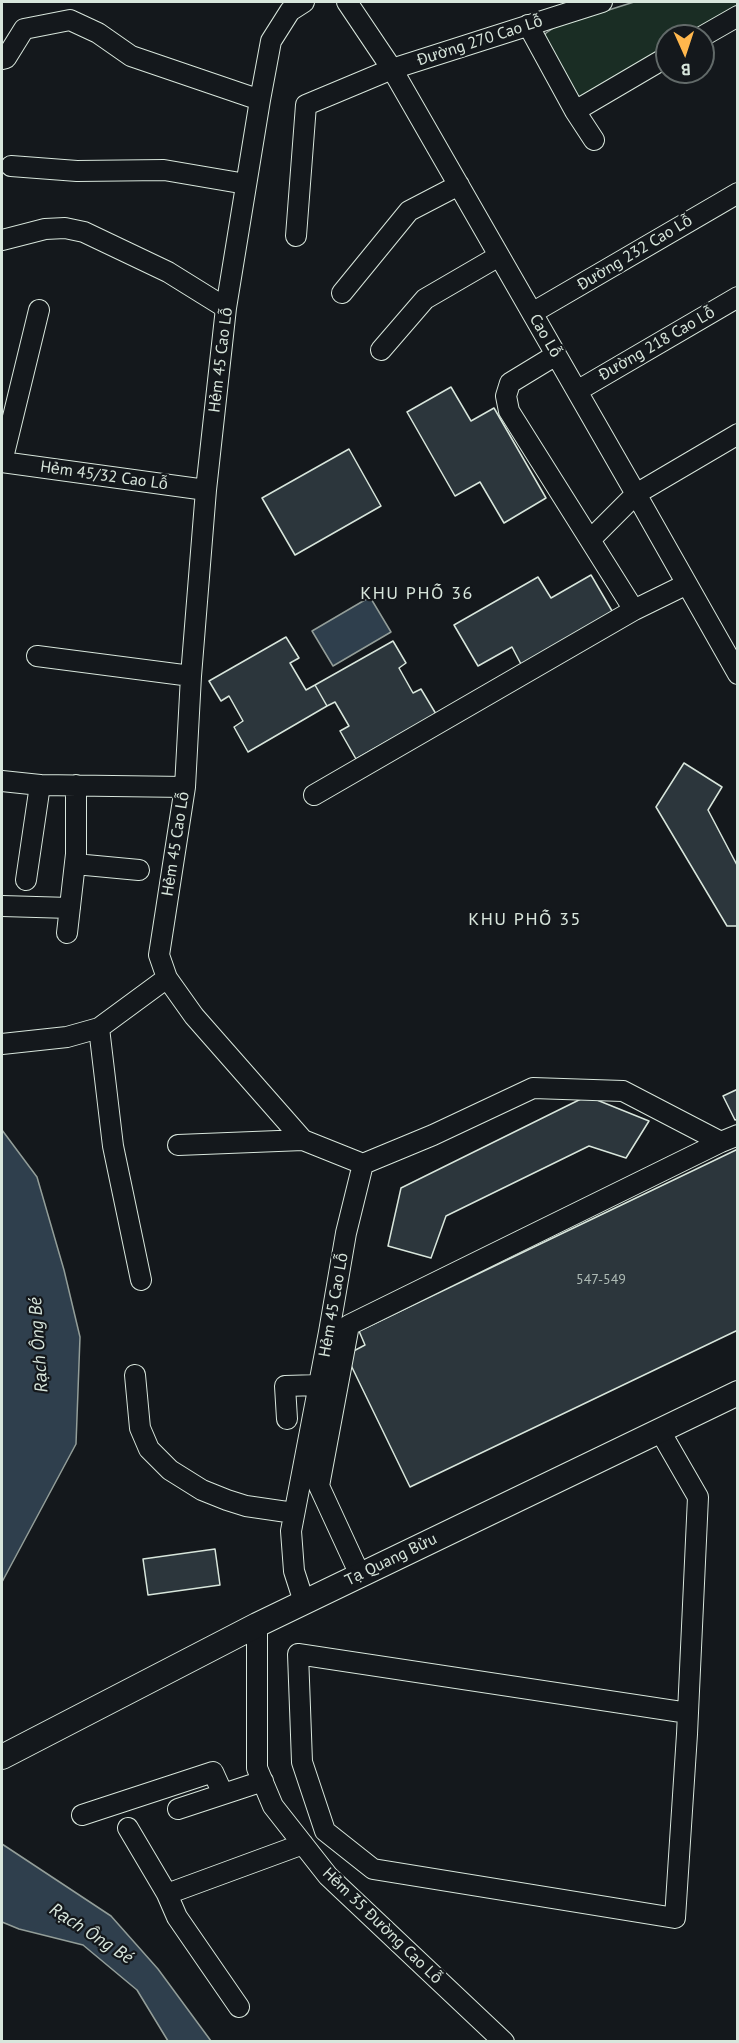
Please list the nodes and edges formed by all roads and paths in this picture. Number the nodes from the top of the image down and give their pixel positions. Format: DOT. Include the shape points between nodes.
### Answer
graph roads {
  1 [pos="304,2"];
  2 [pos="347,2"];
  3 [pos="602,2"];
  4 [pos="738,16"];
  5 [pos="528,26"];
  6 [pos="715,29"];
  7 [pos="2,59"];
  8 [pos="655,64"];
  9 [pos="392,69"];
  10 [pos="260,100"];
  11 [pos="575,111"];
  12 [pos="594,140"];
  13 [pos="10,166"];
  14 [pos="246,184"];
  15 [pos="459,185"];
  16 [pos="738,193"];
  17 [pos="296,236"];
  18 [pos="2,240"];
  19 [pos="499,256"];
  20 [pos="342,293"];
  21 [pos="738,297"];
  22 [pos="226,308"];
  23 [pos="39,310"];
  24 [pos="532,313"];
  25 [pos="381,350"];
  26 [pos="556,355"];
  27 [pos="577,391"];
  28 [pos="738,434"];
  29 [pos="2,462"];
  30 [pos="206,490"];
  31 [pos="636,494"];
  32 [pos="590,540"];
  33 [pos="687,584"];
  34 [pos="634,610"];
  35 [pos="731,648"];
  36 [pos="37,656"];
  37 [pos="738,674"];
  38 [pos="191,676"];
  39 [pos="40,785"];
  40 [pos="75,785"];
  41 [pos="3,786"];
  42 [pos="185,787"];
  43 [pos="314,795"];
  44 [pos="75,864"];
  45 [pos="139,870"];
  46 [pos="26,880"];
  47 [pos="2,906"];
  48 [pos="70,908"];
  49 [pos="67,933"];
  50 [pos="167,978"];
  51 [pos="99,1028"];
  52 [pos="2,1044"];
  53 [pos="729,1139"];
  54 [pos="303,1140"];
  55 [pos="178,1145"];
  56 [pos="363,1164"];
  57 [pos="141,1280"];
  58 [pos="135,1375"];
  59 [pos="319,1385"];
  60 [pos="738,1393"];
  61 [pos="286,1419"];
  62 [pos="660,1431"];
  63 [pos="294,1513"];
  64 [pos="360,1575"];
  65 [pos="304,1602"];
  66 [pos="257,1625"];
  67 [pos="688,1713"];
  68 [pos="2,1757"];
  69 [pos="262,1781"];
  70 [pos="223,1794"];
  71 [pos="178,1809"];
  72 [pos="82,1815"];
  73 [pos="128,1828"];
  74 [pos="303,1844"];
  75 [pos="167,1894"];
  76 [pos="239,2007"];
  77 [pos="504,2042"];
  1 -- 10 [label="street, Hẻm 45 Cao Lỗ" via="290,11 271,42"];
  2 -- 9 [label="street, Cao Lỗ"];
  3 -- 5 [label="street, Đường 270 Cao Lỗ"];
  4 -- 6 [label="street"];
  5 -- 9 [label="street, Đường 270 Cao Lỗ"];
  5 -- 11 [label="street"];
  7 -- 10 [label="street" via="24,29 70,20 98,33 131,56"];
  8 -- 11 [label="street"];
  9 -- 15 [label="street, Cao Lỗ"];
  9 -- 17 [label="street, Đường 270 Cao Lỗ" via="306,105"];
  10 -- 14 [label="street, Hẻm 45 Cao Lỗ"];
  11 -- 12 [label="street"];
  13 -- 14 [label="street" via="77,171 164,170"];
  14 -- 22 [label="street, Hẻm 45 Cao Lỗ"];
  15 -- 19 [label="street, Cao Lỗ"];
  15 -- 20 [label="street" via="409,211"];
  16 -- 24 [label="street, Đường 232 Cao Lỗ"];
  18 -- 22 [label="street" via="45,229 84,232 168,272"];
  19 -- 24 [label="street, Cao Lỗ"];
  19 -- 25 [label="street" via="425,299"];
  21 -- 27 [label="street, Đường 218 Cao Lỗ"];
  22 -- 30 [label="street, Hẻm 45 Cao Lỗ"];
  23 -- 29 [label="street"];
  24 -- 26 [label="street, Cao Lỗ"];
  26 -- 27 [label="street, Cao Lỗ"];
  26 -- 32 [label="street" via="510,383 506,396 509,411"];
  27 -- 31 [label="street, Cao Lỗ"];
  28 -- 31 [label="street"];
  29 -- 30 [label="street, Hẻm 45/32 Cao Lỗ"];
  30 -- 38 [label="street, Hẻm 45 Cao Lỗ"];
  31 -- 32 [label="street"];
  31 -- 33 [label="street, Cao Lỗ"];
  32 -- 34 [label="street"];
  33 -- 34 [label="street"];
  33 -- 35 [label="street, Cao Lỗ"];
  34 -- 43 [label="street"];
  35 -- 37 [label="street, Cao Lỗ"];
  36 -- 38 [label="street"];
  38 -- 42 [label="street, Hẻm 45 Cao Lỗ"];
  39 -- 40 [label="street"];
  39 -- 41 [label="street"];
  39 -- 46 [label="street"];
  40 -- 42 [label="street"];
  40 -- 44 [label="street"];
  42 -- 50 [label="street, Hẻm 45 Cao Lỗ" via="159,955"];
  44 -- 45 [label="street"];
  44 -- 48 [label="street"];
  47 -- 48 [label="street"];
  48 -- 49 [label="street"];
  50 -- 51 [label="street"];
  50 -- 54 [label="street, Hẻm 45 Cao Lỗ" via="220,1048"];
  51 -- 52 [label="street" via="68,1037"];
  51 -- 57 [label="street" via="113,1146"];
  53 -- 56 [label="street" via="623,1091 533,1088"];
  53 -- 64 [label="street" via="349,1325 320,1486"];
  54 -- 55 [label="street"];
  54 -- 56 [label="street, Hẻm 45 Cao Lỗ"];
  56 -- 59 [label="street, Hẻm 45 Cao Lỗ" via="346,1233"];
  58 -- 63 [label="street" via="140,1428 149,1449 170,1470 227,1500"];
  59 -- 61 [label="street" via="285,1386"];
  59 -- 63 [label="street, Hẻm 45 Cao Lỗ"];
  60 -- 62 [label="main road, Tạ Quang Bửu"];
  62 -- 64 [label="main road, Tạ Quang Bửu"];
  62 -- 67 [label="street" via="698,1497"];
  63 -- 65 [label="street, Hẻm 45 Cao Lỗ" via="294,1571"];
  64 -- 65 [label="main road, Tạ Quang Bửu"];
  65 -- 66 [label="main road, Tạ Quang Bửu"];
  66 -- 68 [label="main road, Tạ Quang Bửu"];
  66 -- 69 [label="street, Hẻm 35 Đường Cao Lỗ" via="257,1768"];
  67 -- 67 [label="street" via="534,1690 298,1654 302,1762 324,1831 374,1869 675,1918"];
  69 -- 70 [label="street"];
  69 -- 74 [label="street, Hẻm 35 Đường Cao Lỗ" via="273,1806"];
  70 -- 71 [label="street"];
  70 -- 72 [label="street" via="213,1772"];
  73 -- 75 [label="street"];
  74 -- 75 [label="street"];
  74 -- 77 [label="street, Hẻm 35 Đường Cao Lỗ" via="328,1876"];
  75 -- 76 [label="street" via="177,1917"];
}
